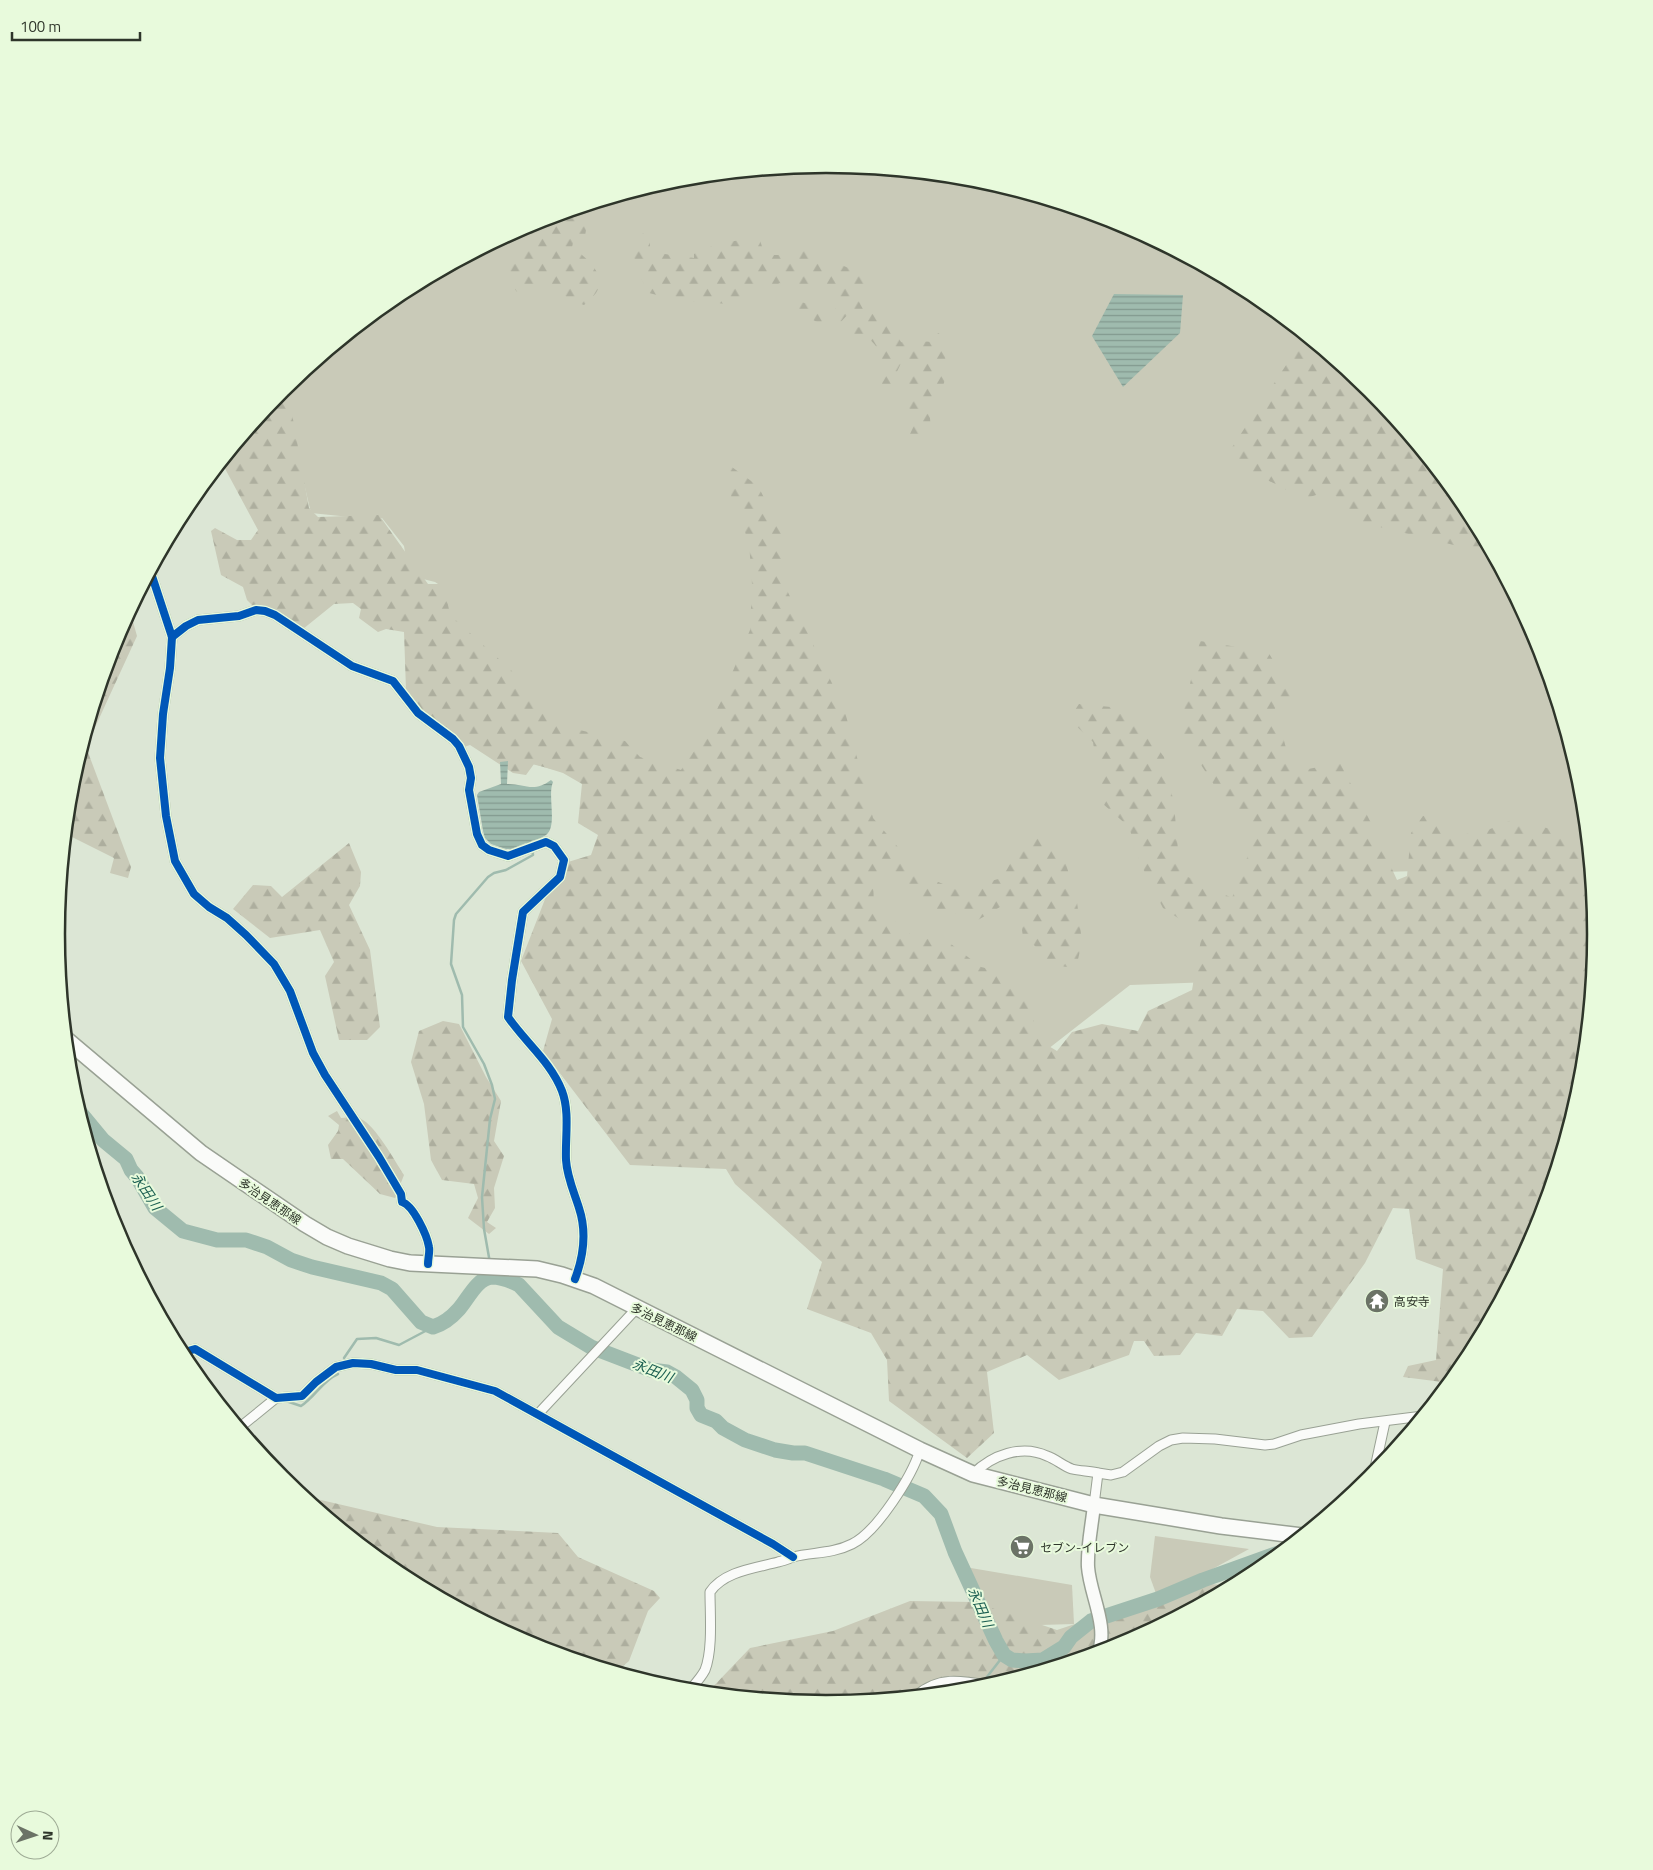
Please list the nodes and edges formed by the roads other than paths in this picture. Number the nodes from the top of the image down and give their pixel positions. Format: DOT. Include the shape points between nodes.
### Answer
graph roads {
  1 [pos="153,580"];
  2 [pos="172,637"];
  3 [pos="74,1047"];
  4 [pos="428,1264"];
  5 [pos="575,1279"];
  6 [pos="637,1308"];
  7 [pos="189,1351"];
  8 [pos="276,1398"];
  9 [pos="538,1414"];
  10 [pos="1416,1417"];
  11 [pos="1385,1422"];
  12 [pos="244,1425"];
  13 [pos="920,1450"];
  14 [pos="1377,1461"];
  15 [pos="1098,1473"];
  16 [pos="973,1474"];
  17 [pos="1094,1505"];
  18 [pos="1295,1535"];
  19 [pos="793,1557"];
  20 [pos="1102,1645"];
  21 [pos="973,1682"];
  22 [pos="694,1685"];
  23 [pos="926,1690"];
  1 -- 2 [label="street"];
  2 -- 4 [label="street" via="160,758 166,816 176,861 194,894 227,918 274,964 290,991 313,1053 325,1075 379,1157 402,1202 421,1224 429,1248"];
  2 -- 5 [label="street" via="198,620 265,611 352,666 386,677 397,685 418,713 459,746 469,767 469,790 482,845 508,856 546,842 554,846 564,860 560,876 523,912 508,1017 548,1065 564,1099 566,1161 584,1230 584,1251"];
  3 -- 4 [label="main road, 多治見恵那線" via="201,1153 305,1224 348,1246 379,1257"];
  4 -- 5 [label="main road, 多治見恵那線" via="537,1269"];
  5 -- 6 [label="main road, 多治見恵那線"];
  6 -- 9 [label="street"];
  6 -- 13 [label="main road, 多治見恵那線"];
  7 -- 8 [label="street" via="195,1349"];
  8 -- 9 [label="street" via="302,1396 336,1368 354,1363 371,1364 432,1373 495,1391"];
  8 -- 12 [label="street"];
  9 -- 19 [label="street"];
  10 -- 11 [label="street"];
  11 -- 14 [label="street"];
  11 -- 15 [label="street" via="1308,1433 1265,1445 1215,1439 1171,1440 1123,1472 1111,1475"];
  13 -- 16 [label="main road, 多治見恵那線"];
  13 -- 19 [label="street" via="906,1482 868,1533 854,1544 838,1550"];
  15 -- 16 [label="street" via="1073,1469 1047,1456 1014,1451 980,1466"];
  15 -- 17 [label="street"];
  16 -- 17 [label="main road, 多治見恵那線"];
  17 -- 18 [label="main road, 多治見恵那線"];
  17 -- 20 [label="street" via="1088,1566"];
  19 -- 22 [label="street" via="726,1578 714,1586 710,1592 707,1661"];
  21 -- 23 [label="street" via="941,1682"];
}
